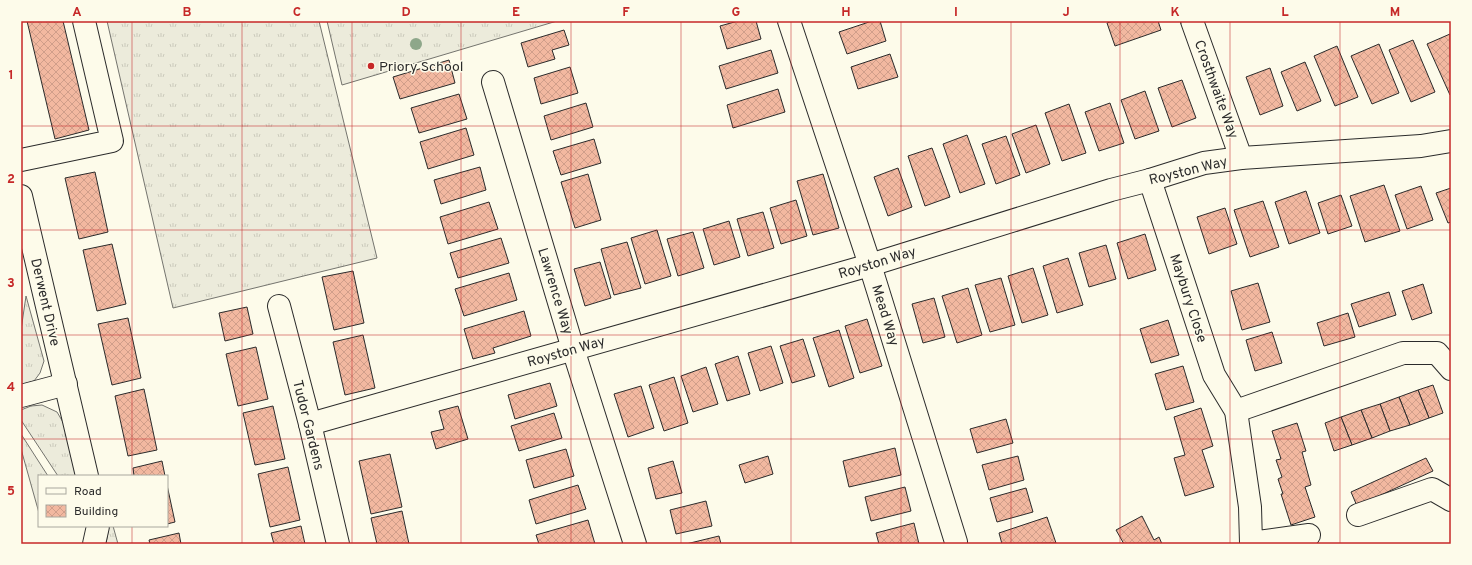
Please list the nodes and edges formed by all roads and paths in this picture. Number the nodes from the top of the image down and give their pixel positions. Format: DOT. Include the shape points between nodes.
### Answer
graph roads {
  1 [pos="84,21"];
  2 [pos="789,21"];
  3 [pos="1192,21"];
  4 [pos="493,82"];
  5 [pos="1451,141"];
  6 [pos="1242,158"];
  7 [pos="21,160"];
  8 [pos="1150,180"];
  9 [pos="21,196"];
  10 [pos="870,265"];
  11 [pos="279,306"];
  12 [pos="574,349"];
  13 [pos="1451,370"];
  14 [pos="66,384"];
  15 [pos="21,396"];
  16 [pos="1236,411"];
  17 [pos="310,424"];
  18 [pos="88,475"];
  19 [pos="1451,500"];
  20 [pos="1358,515"];
  21 [pos="98,527"];
  22 [pos="1309,535"];
  23 [pos="956,542"];
  24 [pos="94,544"];
  25 [pos="338,544"];
  26 [pos="635,544"];
  1 -- 7 [label="street" via="112,141"];
  2 -- 10 [label="street, Mead Way"];
  3 -- 6 [label="street, Crosthwaite Way"];
  4 -- 12 [label="street, Lawrence Way"];
  5 -- 6 [label="street, Royston Way" via="1421,146"];
  6 -- 8 [label="street, Royston Way" via="1204,163"];
  8 -- 10 [label="street, Royston Way"];
  8 -- 16 [label="street, Maybury Close" via="1214,375"];
  9 -- 14 [label="street, Derwent Drive"];
  10 -- 12 [label="street, Royston Way"];
  10 -- 23 [label="street, Mead Way"];
  11 -- 17 [label="street, Tudor Gardens"];
  12 -- 17 [label="street, Royston Way"];
  12 -- 26 [label="street, Lawrence Way"];
  13 -- 16 [label="street" via="1437,353 1403,353"];
  14 -- 15 [label="street"];
  14 -- 18 [label="street, Derwent Drive"];
  16 -- 22 [label="street, Maybury Close" via="1250,507 1251,543"];
  17 -- 25 [label="street, Tudor Gardens"];
  19 -- 20 [label="street" via="1432,489"];
  21 -- 24 [label="street"];
}
